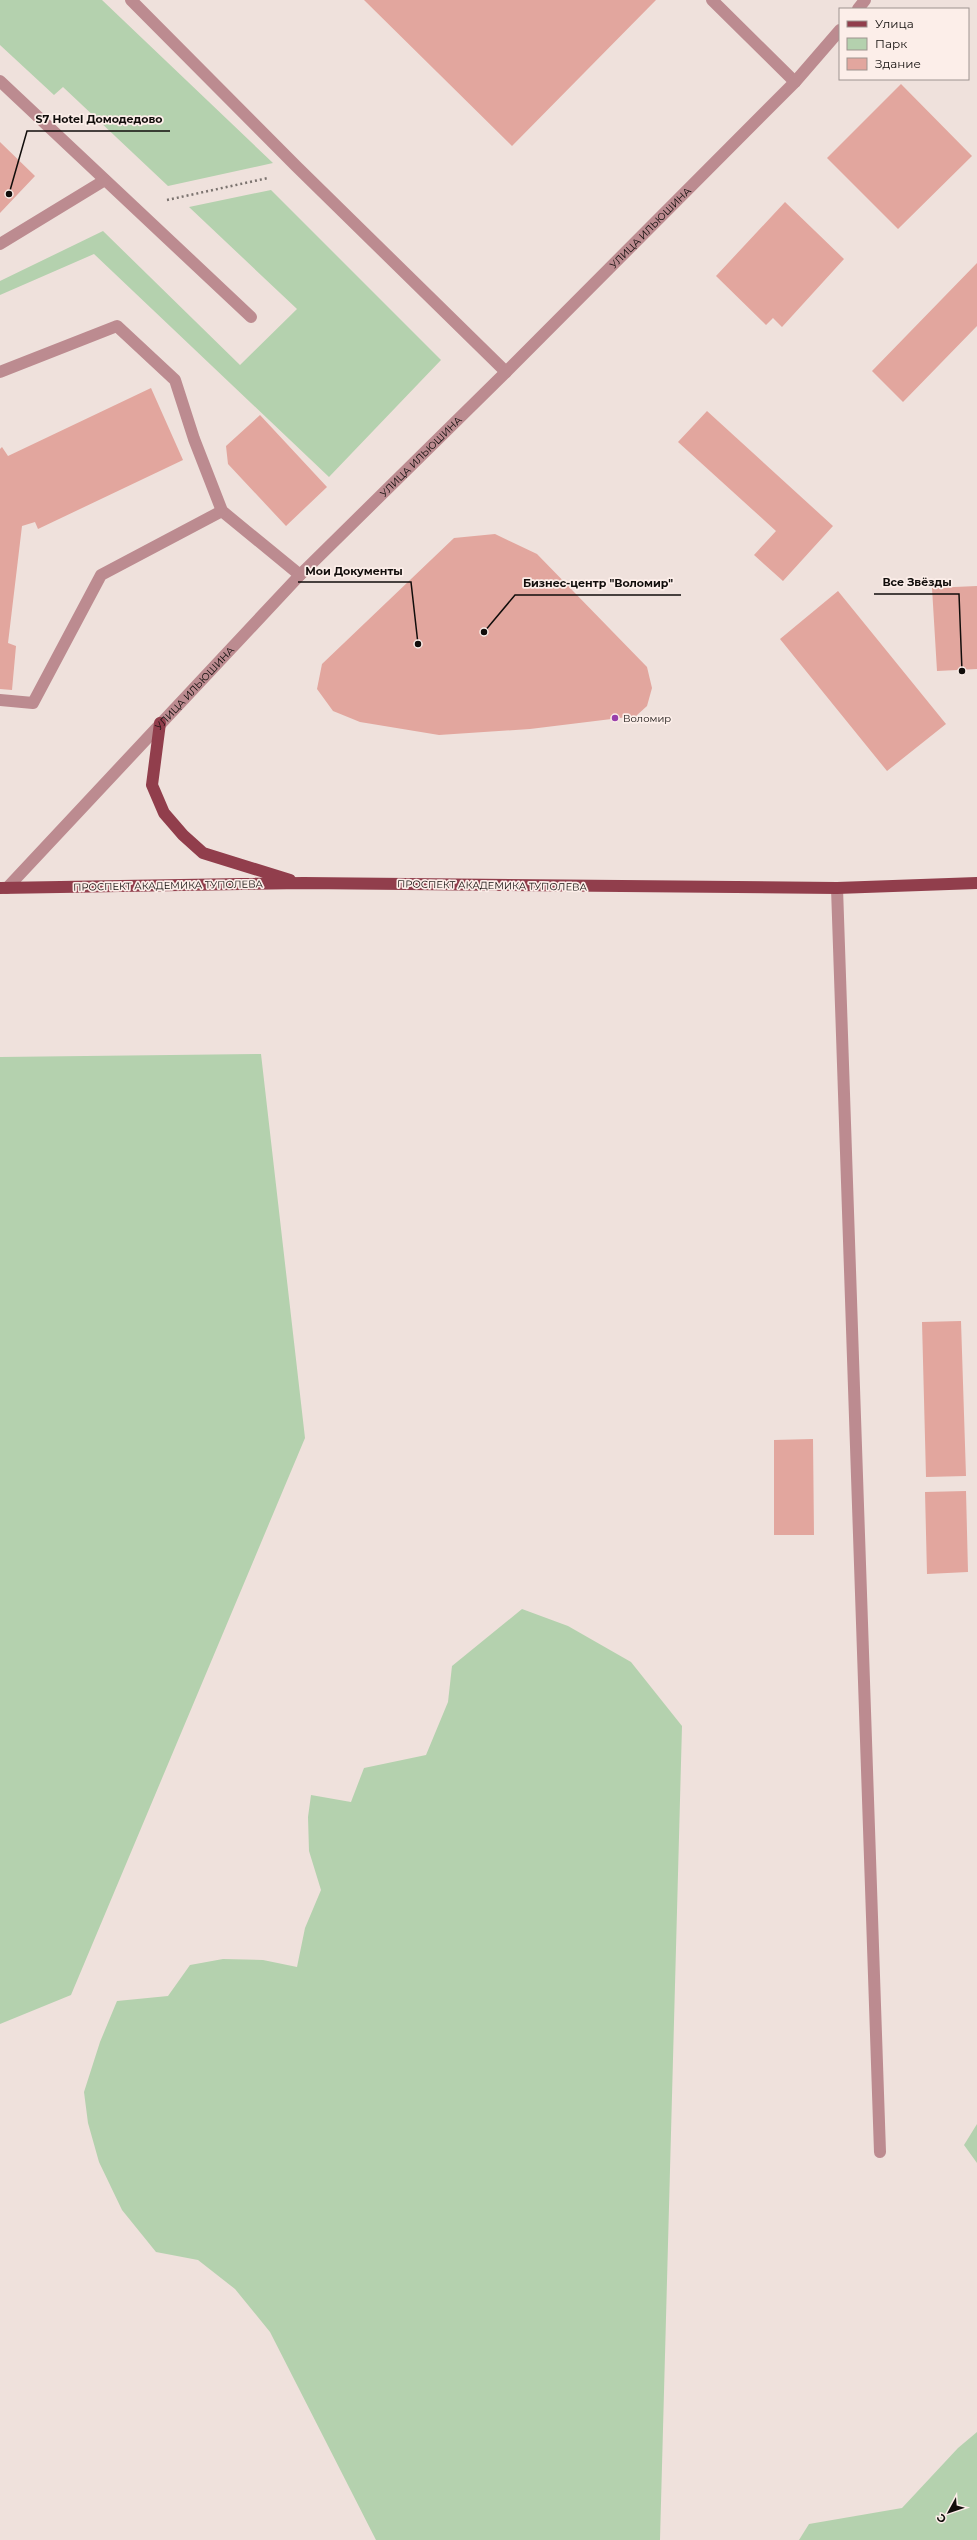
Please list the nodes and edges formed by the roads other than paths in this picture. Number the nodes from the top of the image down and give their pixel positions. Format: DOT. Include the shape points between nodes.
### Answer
graph roads {
  1 [pos="131,0"];
  2 [pos="712,0"];
  3 [pos="865,0"];
  4 [pos="859,8"];
  5 [pos="839,31"];
  6 [pos="0,81"];
  7 [pos="794,82"];
  8 [pos="105,180"];
  9 [pos="0,244"];
  10 [pos="251,317"];
  11 [pos="0,372"];
  12 [pos="506,372"];
  13 [pos="222,512"];
  14 [pos="300,575"];
  15 [pos="0,700"];
  16 [pos="160,723"];
  17 [pos="303,883"];
  18 [pos="977,883"];
  19 [pos="4,888"];
  20 [pos="837,888"];
  21 [pos="880,2152"];
  1 -- 12 [label="street"];
  2 -- 7 [label="street"];
  3 -- 4 [label="street"];
  5 -- 7 [label="street, УЛИЦА ИЛЬЮШИНА"];
  6 -- 8 [label="street"];
  7 -- 12 [label="street, УЛИЦА ИЛЬЮШИНА"];
  8 -- 9 [label="street"];
  8 -- 10 [label="street"];
  11 -- 13 [label="street" via="117,326 175,380"];
  12 -- 14 [label="street, УЛИЦА ИЛЬЮШИНА"];
  13 -- 14 [label="street"];
  13 -- 15 [label="street" via="101,575 33,703"];
  14 -- 16 [label="street, УЛИЦА ИЛЬЮШИНА"];
  16 -- 17 [label="main road" via="152,785 164,813 182,835 203,853"];
  16 -- 19 [label="street, УЛИЦА ИЛЬЮШИНА"];
  17 -- 19 [label="main road, ПРОСПЕКТ АКАДЕМИКА ТУПОЛЕВА"];
  17 -- 20 [label="main road, ПРОСПЕКТ АКАДЕМИКА ТУПОЛЕВА"];
  18 -- 20 [label="main road, ПРОСПЕКТ АКАДЕМИКА ТУПОЛЕВА"];
  20 -- 21 [label="street"];
}
